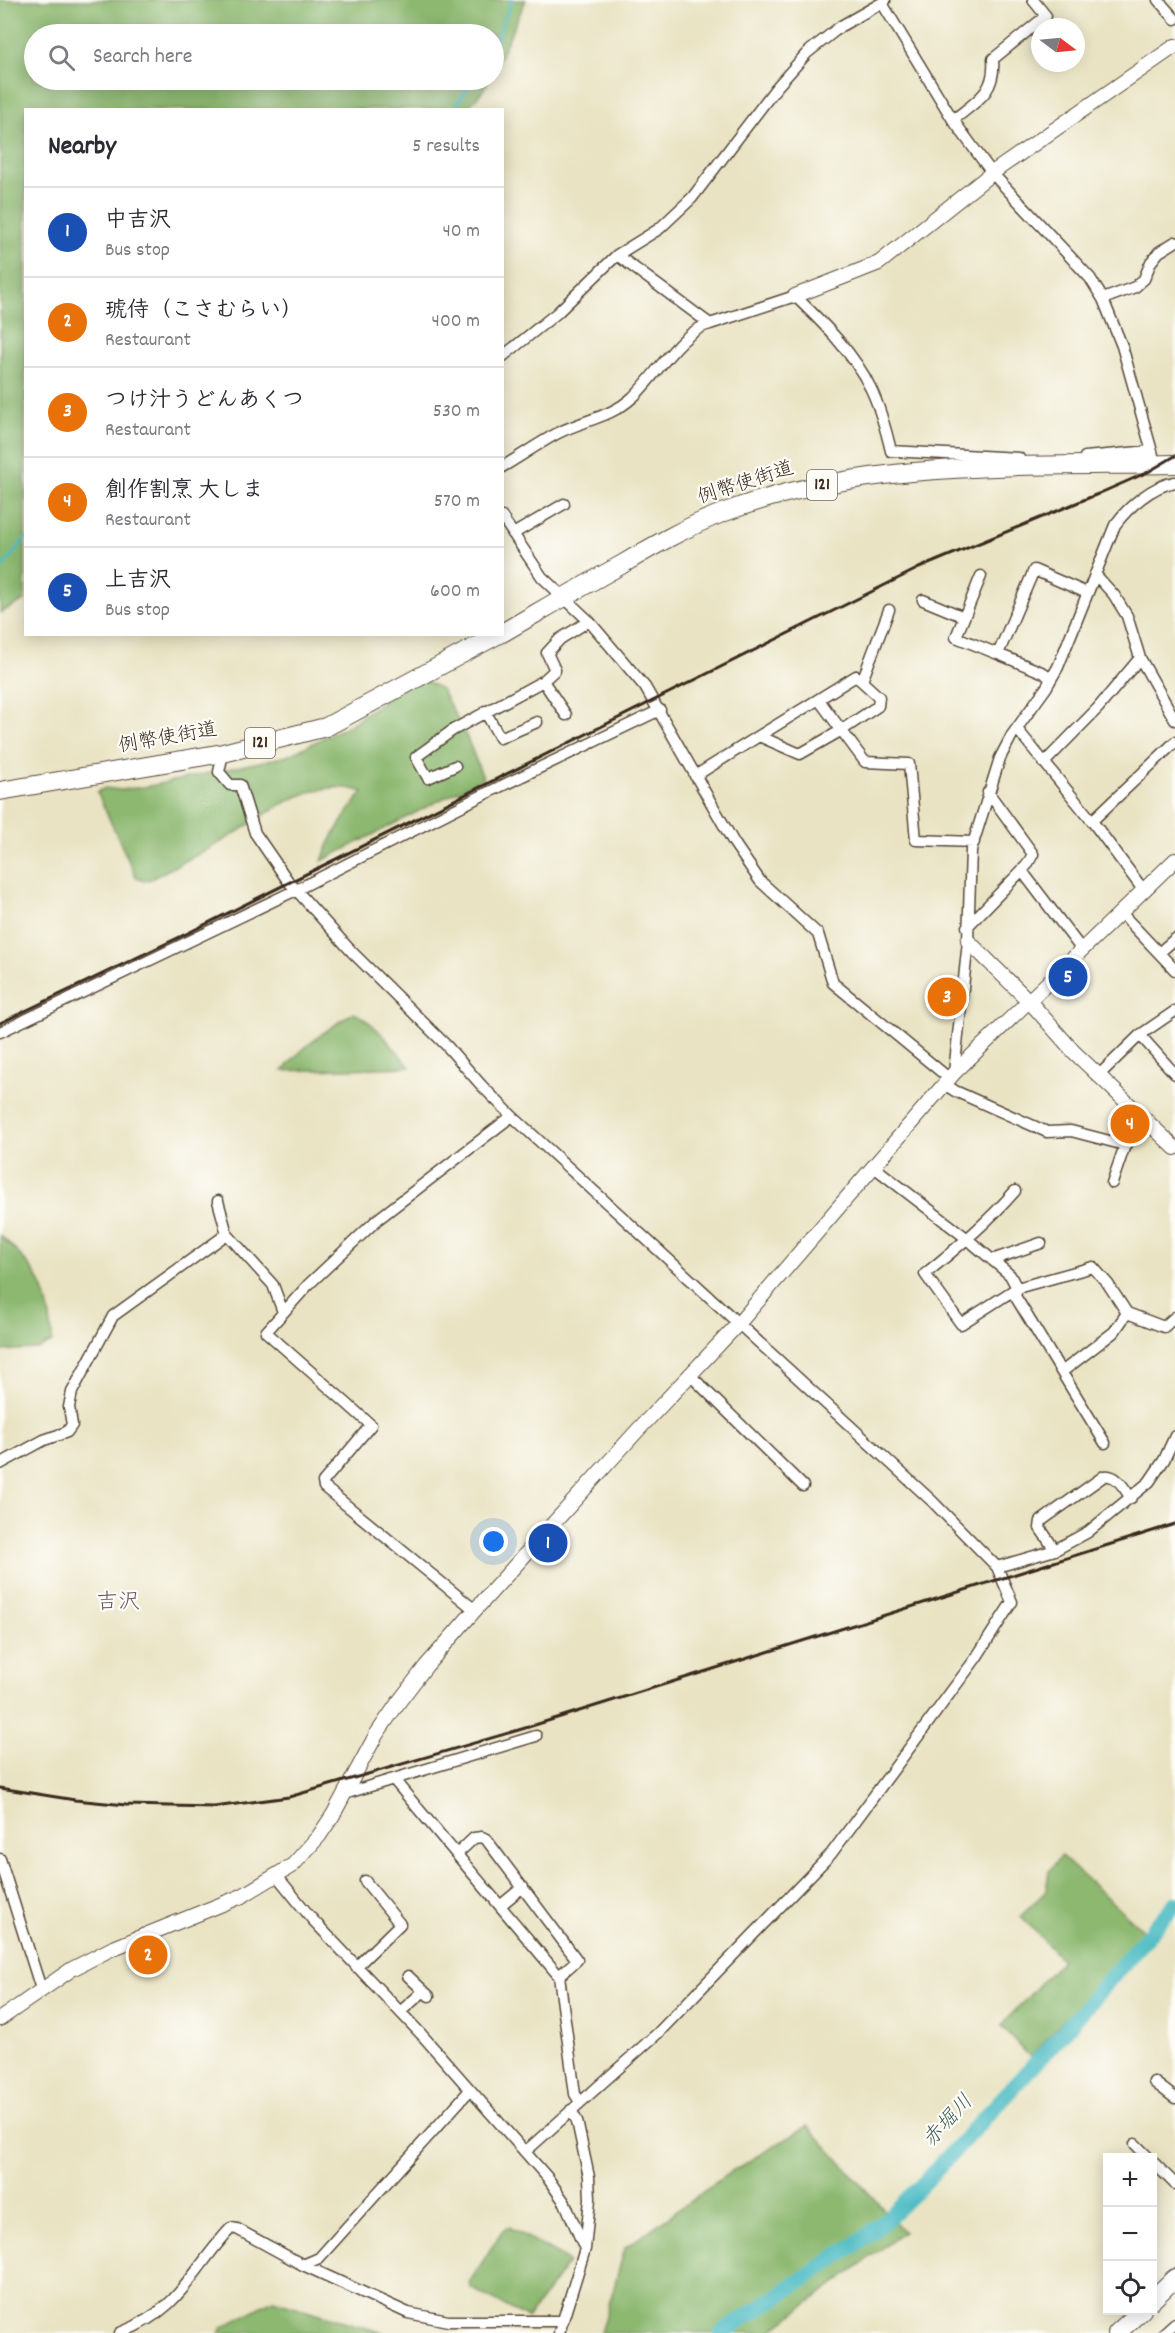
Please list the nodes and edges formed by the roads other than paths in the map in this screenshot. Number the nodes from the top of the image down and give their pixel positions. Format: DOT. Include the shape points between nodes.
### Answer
graph roads {
  1 [pos="1033,0"];
  2 [pos="1158,0"];
  3 [pos="885,2"];
  4 [pos="1175,19"];
  5 [pos="1175,46"];
  6 [pos="953,120"];
  7 [pos="992,173"];
  8 [pos="1175,242"];
  9 [pos="617,255"];
  10 [pos="795,296"];
  11 [pos="1103,299"];
  12 [pos="710,324"];
  13 [pos="504,355"];
  14 [pos="1161,460"];
  15 [pos="504,466"];
  16 [pos="1175,482"];
  17 [pos="564,504"];
  18 [pos="504,521"];
  19 [pos="513,534"];
  20 [pos="1095,574"];
  21 [pos="981,576"];
  22 [pos="1087,593"];
  23 [pos="564,598"];
  24 [pos="923,600"];
  25 [pos="889,610"];
  26 [pos="964,616"];
  27 [pos="589,621"];
  28 [pos="504,632"];
  29 [pos="497,636"];
  30 [pos="998,654"];
  31 [pos="1140,658"];
  32 [pos="1051,679"];
  33 [pos="543,681"];
  34 [pos="862,681"];
  35 [pos="819,700"];
  36 [pos="660,710"];
  37 [pos="485,711"];
  38 [pos="566,715"];
  39 [pos="1175,720"];
  40 [pos="537,722"];
  41 [pos="1017,729"];
  42 [pos="842,730"];
  43 [pos="759,736"];
  44 [pos="1175,742"];
  45 [pos="224,753"];
  46 [pos="1044,763"];
  47 [pos="454,766"];
  48 [pos="695,776"];
  49 [pos="0,791"];
  50 [pos="988,792"];
  51 [pos="1092,821"];
  52 [pos="974,842"];
  53 [pos="1175,860"];
  54 [pos="1022,872"];
  55 [pos="296,890"];
  56 [pos="1144,891"];
  57 [pos="1121,913"];
  58 [pos="968,934"];
  59 [pos="1175,939"];
  60 [pos="1082,950"];
  61 [pos="1160,952"];
  62 [pos="1175,970"];
  63 [pos="1029,1002"];
  64 [pos="1175,1011"];
  65 [pos="0,1032"];
  66 [pos="1140,1035"];
  67 [pos="1175,1074"];
  68 [pos="1098,1076"];
  69 [pos="950,1079"];
  70 [pos="512,1116"];
  71 [pos="1148,1123"];
  72 [pos="1125,1145"];
  73 [pos="1175,1148"];
  74 [pos="874,1167"];
  75 [pos="1112,1183"];
  76 [pos="1015,1191"];
  77 [pos="218,1201"];
  78 [pos="227,1234"];
  79 [pos="967,1240"];
  80 [pos="1041,1243"];
  81 [pos="992,1260"];
  82 [pos="1017,1288"];
  83 [pos="283,1312"];
  84 [pos="1127,1313"];
  85 [pos="1175,1317"];
  86 [pos="739,1323"];
  87 [pos="1063,1371"];
  88 [pos="691,1376"];
  89 [pos="1175,1436"];
  90 [pos="1105,1443"];
  91 [pos="0,1464"];
  92 [pos="803,1486"];
  93 [pos="1131,1498"];
  94 [pos="1055,1550"];
  95 [pos="997,1567"];
  96 [pos="476,1610"];
  97 [pos="536,1737"];
  98 [pos="394,1780"];
  99 [pos="344,1794"];
  100 [pos="457,1854"];
  101 [pos="0,1859"];
  102 [pos="277,1876"];
  103 [pos="365,1881"];
  104 [pos="523,1887"];
  105 [pos="501,1905"];
  106 [pos="356,1967"];
  107 [pos="408,1976"];
  108 [pos="559,1976"];
  109 [pos="40,1989"];
  110 [pos="400,2012"];
  111 [pos="0,2019"];
  112 [pos="1154,2082"];
  113 [pos="470,2090"];
  114 [pos="1175,2098"];
  115 [pos="575,2106"];
  116 [pos="1135,2144"];
  117 [pos="525,2152"];
  118 [pos="1145,2153"];
  119 [pos="1157,2166"];
  120 [pos="1175,2184"];
  121 [pos="585,2249"];
  122 [pos="303,2265"];
  123 [pos="1175,2278"];
  124 [pos="1157,2295"];
  125 [pos="1137,2315"];
  126 [pos="563,2320"];
  127 [pos="1175,2323"];
  128 [pos="120,2333"];
  129 [pos="559,2333"];
  130 [pos="1118,2333"];
  131 [pos="1164,2333"];
  1 -- 6 [label="street" via="1046,16 993,59 994,72 983,97"];
  2 -- 4 [label="street"];
  3 -- 6 [label="street"];
  3 -- 9 [label="street" via="841,26 807,53 692,198 659,229"];
  5 -- 7 [label="street"];
  6 -- 7 [label="street"];
  7 -- 10 [label="street" via="879,263"];
  7 -- 11 [label="street" via="1090,278"];
  8 -- 11 [label="street" via="1159,252 1135,287"];
  9 -- 12 [label="street"];
  9 -- 13 [label="street" via="557,313"];
  10 -- 12 [label="street"];
  10 -- 14 [label="street" via="819,319 871,389 891,451 1054,460"];
  11 -- 14 [label="street"];
  12 -- 15 [label="street" via="701,326 673,351 616,411 560,432"];
  14 -- 23 [label="highway, 例幣使街道 / 121" via="885,473 795,490 721,514 670,537"];
  16 -- 20 [label="street" via="1155,490 1122,515"];
  17 -- 19 [label="street"];
  18 -- 19 [label="street"];
  19 -- 23 [label="street" via="542,577"];
  20 -- 22 [label="street"];
  20 -- 31 [label="street" via="1127,616"];
  21 -- 26 [label="street"];
  22 -- 30 [label="street" via="1034,570"];
  22 -- 32 [label="street"];
  23 -- 27 [label="street"];
  23 -- 28 [label="highway, 例幣使街道 / 121"];
  24 -- 26 [label="street"];
  25 -- 34 [label="street"];
  26 -- 30 [label="street" via="956,637"];
  27 -- 33 [label="street" via="560,639 547,653 555,670"];
  27 -- 36 [label="street"];
  29 -- 45 [label="highway, 例幣使街道 / 121" via="326,727"];
  30 -- 32 [label="street"];
  31 -- 39 [label="street"];
  31 -- 46 [label="street"];
  32 -- 41 [label="street"];
  33 -- 37 [label="street"];
  33 -- 38 [label="street"];
  34 -- 35 [label="street" via="856,676"];
  34 -- 42 [label="street" via="879,697 878,706"];
  35 -- 42 [label="street"];
  35 -- 43 [label="street"];
  36 -- 48 [label="street"];
  36 -- 55 [label="street"];
  37 -- 40 [label="street" via="500,738"];
  37 -- 47 [label="street" via="416,758 428,778"];
  41 -- 46 [label="street"];
  41 -- 50 [label="street" via="1000,758"];
  42 -- 43 [label="street" via="800,754"];
  42 -- 52 [label="street" via="865,762 909,764 916,840"];
  43 -- 48 [label="street"];
  44 -- 51 [label="street"];
  45 -- 49 [label="highway, 例幣使街道 / 121"];
  45 -- 55 [label="street" via="219,772 230,784 240,785 255,833"];
  46 -- 51 [label="street"];
  48 -- 69 [label="street" via="760,881 818,934 833,983"];
  50 -- 52 [label="street"];
  50 -- 54 [label="street" via="1034,854"];
  51 -- 56 [label="street"];
  52 -- 58 [label="street"];
  53 -- 56 [label="street"];
  54 -- 58 [label="street"];
  54 -- 60 [label="street"];
  55 -- 65 [label="street"];
  55 -- 70 [label="street"];
  56 -- 57 [label="street"];
  57 -- 60 [label="street"];
  57 -- 61 [label="street"];
  58 -- 63 [label="street"];
  58 -- 69 [label="street"];
  59 -- 61 [label="street"];
  60 -- 63 [label="street"];
  61 -- 62 [label="street"];
  63 -- 68 [label="street"];
  63 -- 69 [label="street"];
  64 -- 66 [label="street"];
  66 -- 67 [label="street"];
  66 -- 68 [label="street"];
  68 -- 71 [label="street"];
  69 -- 72 [label="street" via="955,1091 1047,1132 1071,1131"];
  69 -- 74 [label="street"];
  70 -- 83 [label="street" via="378,1219"];
  70 -- 86 [label="street"];
  71 -- 72 [label="street"];
  71 -- 73 [label="street"];
  72 -- 75 [label="street"];
  74 -- 79 [label="street"];
  74 -- 86 [label="street"];
  76 -- 79 [label="street"];
  77 -- 78 [label="street"];
  78 -- 83 [label="street" via="273,1285"];
  78 -- 91 [label="street" via="113,1316 72,1392 72,1425 67,1432"];
  79 -- 81 [label="street"];
  79 -- 82 [label="street" via="925,1274 961,1324"];
  80 -- 81 [label="street"];
  81 -- 82 [label="street" via="1010,1275"];
  82 -- 84 [label="street" via="1093,1267"];
  82 -- 87 [label="street" via="1015,1296"];
  83 -- 96 [label="street" via="266,1332 372,1425 323,1482 324,1487"];
  84 -- 85 [label="street" via="1164,1327"];
  84 -- 87 [label="street" via="1114,1332"];
  86 -- 88 [label="street"];
  86 -- 95 [label="street" via="932,1501"];
  87 -- 90 [label="street"];
  88 -- 92 [label="street"];
  88 -- 96 [label="street"];
  89 -- 93 [label="street" via="1157,1472"];
  93 -- 94 [label="street" via="1079,1538"];
  93 -- 94 [label="street" via="1115,1477 1104,1476 1041,1521 1040,1528"];
  94 -- 95 [label="street"];
  95 -- 115 [label="street" via="1012,1602 976,1658 847,1834 658,2033"];
  96 -- 99 [label="street" via="398,1703"];
  97 -- 98 [label="street"];
  98 -- 99 [label="street"];
  98 -- 100 [label="street"];
  99 -- 102 [label="street" via="307,1851"];
  100 -- 104 [label="street" via="474,1839 486,1839"];
  100 -- 105 [label="street"];
  101 -- 109 [label="street"];
  102 -- 106 [label="street"];
  102 -- 109 [label="street" via="242,1896 111,1949"];
  103 -- 106 [label="street" via="400,1924"];
  104 -- 105 [label="street"];
  104 -- 108 [label="street" via="577,1960"];
  105 -- 108 [label="street"];
  106 -- 110 [label="street"];
  107 -- 110 [label="street" via="427,1994"];
  108 -- 115 [label="street"];
  109 -- 111 [label="street"];
  110 -- 113 [label="street"];
  112 -- 114 [label="street"];
  113 -- 117 [label="street"];
  113 -- 122 [label="street" via="319,2258"];
  115 -- 117 [label="street"];
  115 -- 121 [label="street" via="589,2177"];
  116 -- 118 [label="street"];
  117 -- 121 [label="street" via="558,2192"];
  119 -- 120 [label="street"];
  121 -- 126 [label="street"];
  122 -- 126 [label="street" via="408,2313 448,2321"];
  122 -- 128 [label="street" via="231,2228 168,2306"];
  123 -- 124 [label="highway"];
  125 -- 130 [label="highway"];
  126 -- 129 [label="street"];
  127 -- 131 [label="street"];
}
